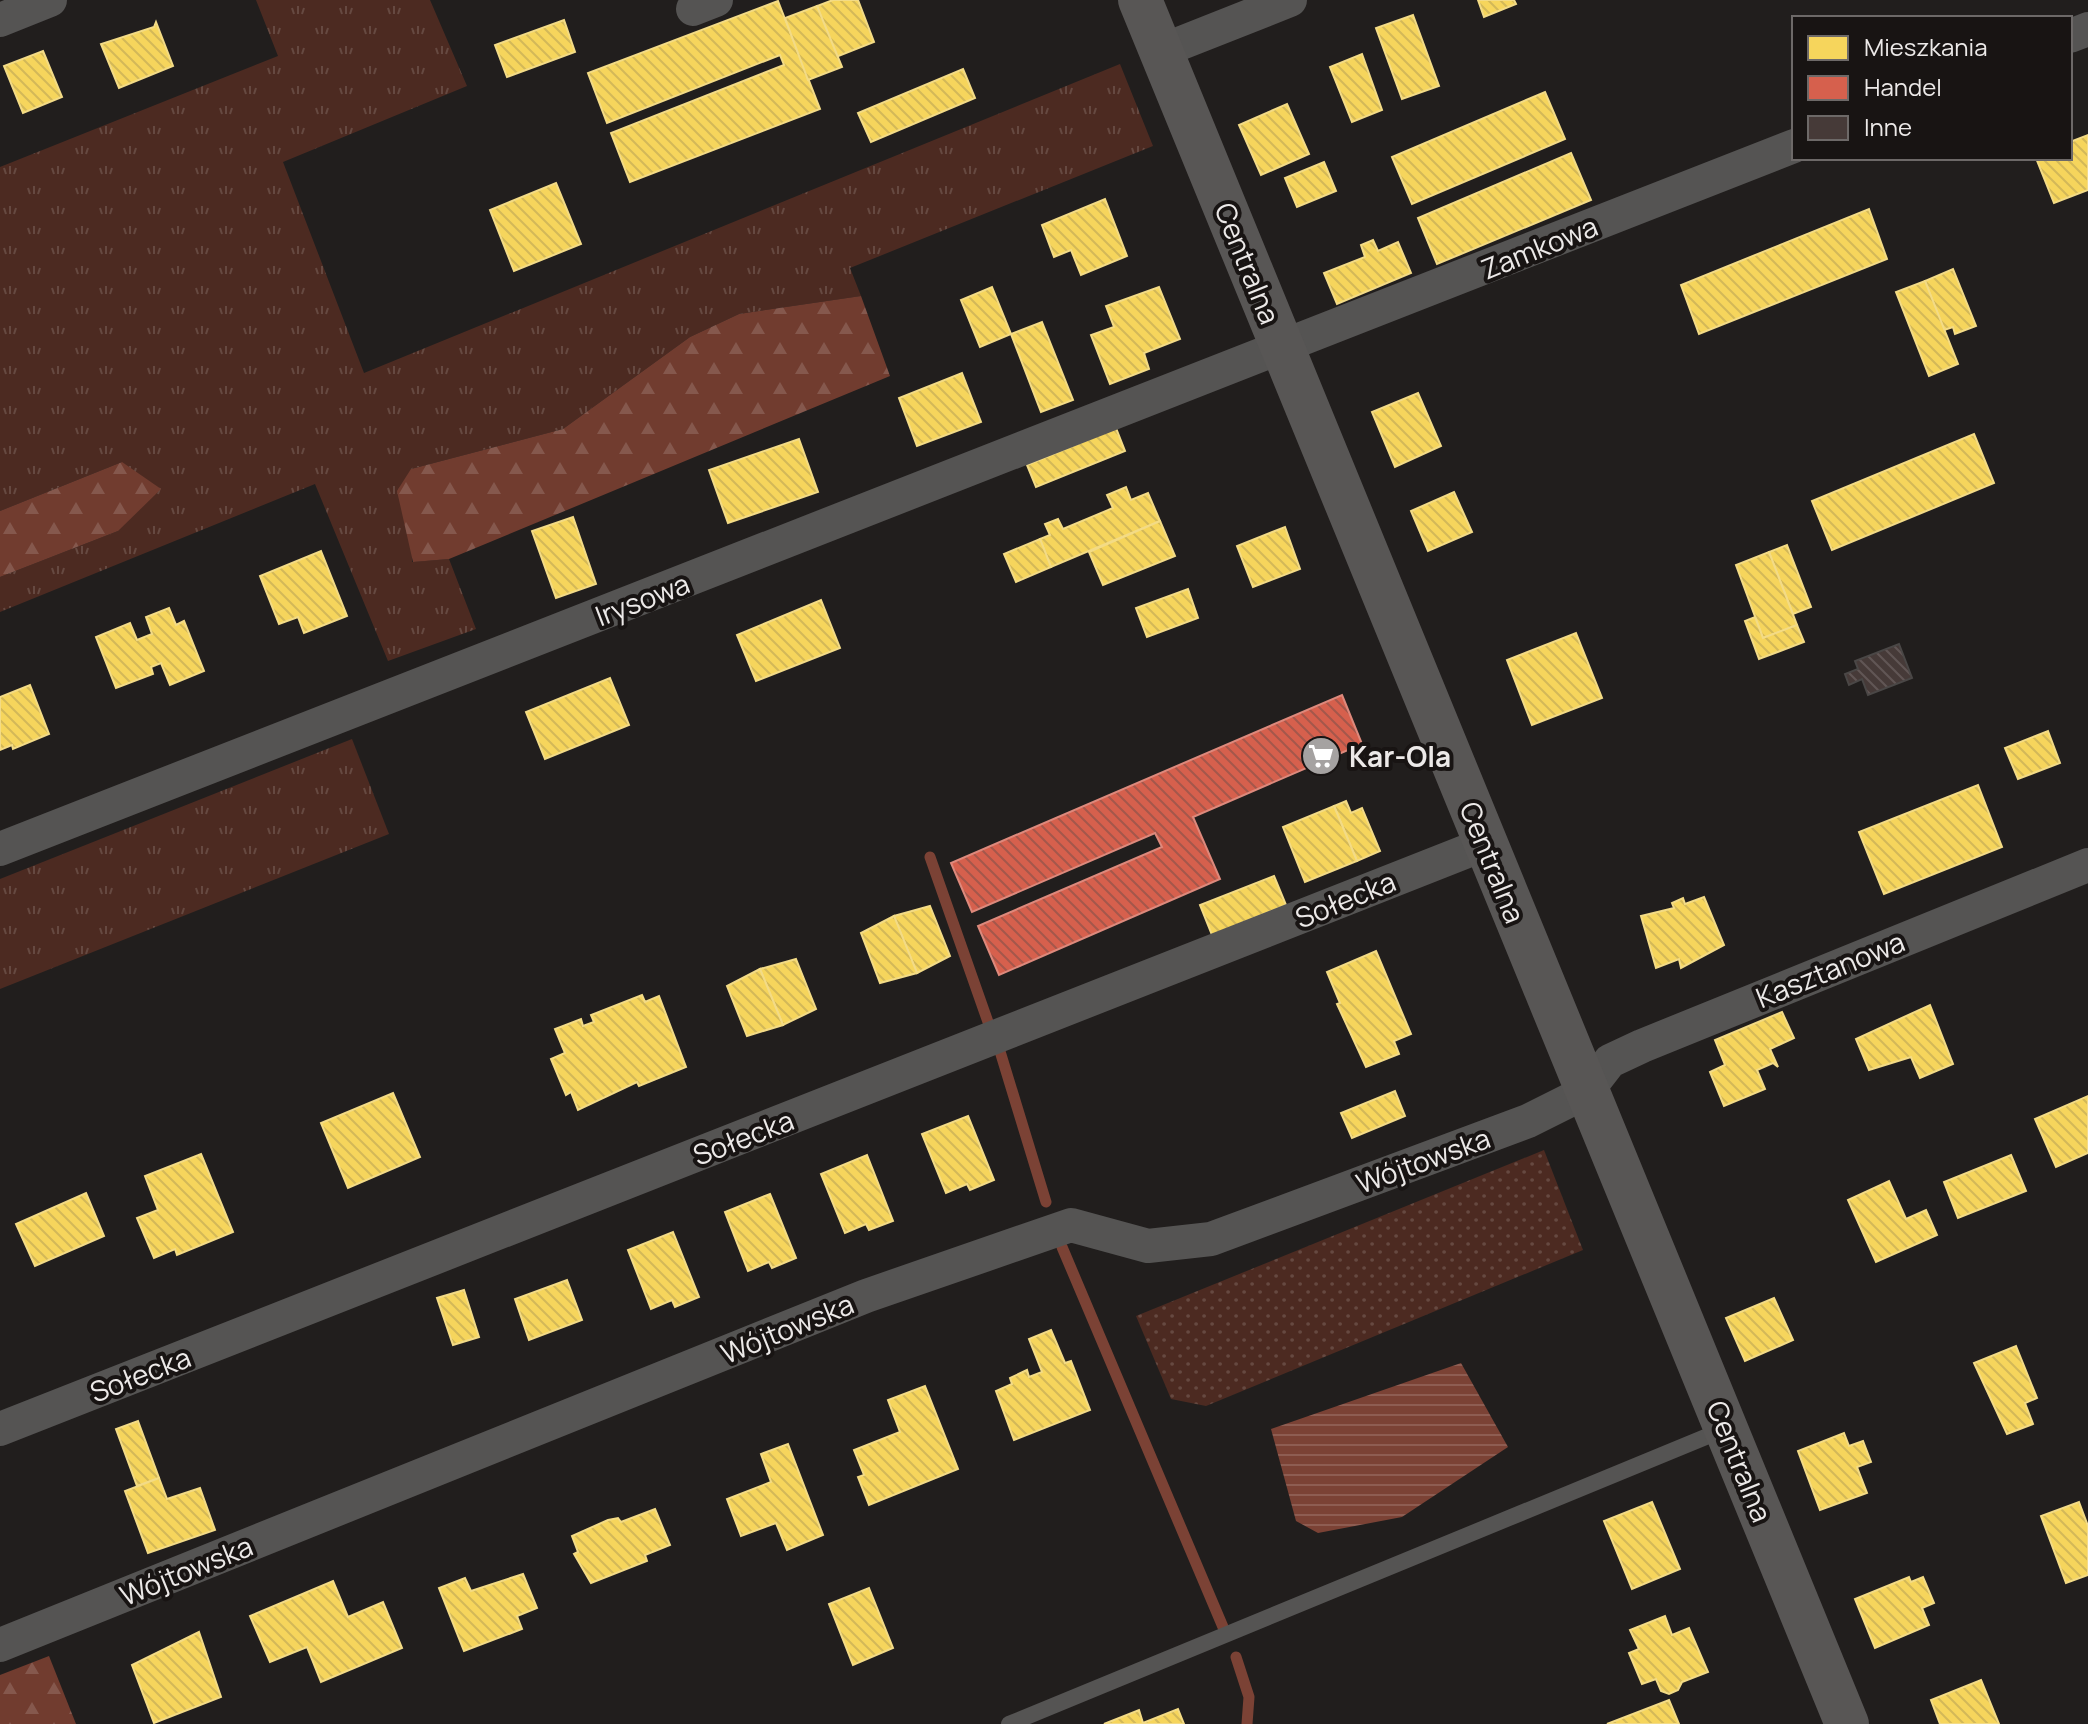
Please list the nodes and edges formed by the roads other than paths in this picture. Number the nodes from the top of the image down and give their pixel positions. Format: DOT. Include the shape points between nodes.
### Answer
graph roads {
  1 [pos="50,0"];
  2 [pos="1140,0"];
  3 [pos="1290,0"];
  4 [pos="0,20"];
  5 [pos="1161,51"];
  6 [pos="1792,147"];
  7 [pos="1283,349"];
  8 [pos="1485,844"];
  9 [pos="0,849"];
  10 [pos="2088,865"];
  11 [pos="1586,1092"];
  12 [pos="1726,1428"];
  13 [pos="0,1429"];
  14 [pos="0,1645"];
  15 [pos="1009,1724"];
  16 [pos="1847,1724"];
  1 -- 4 [label="street"];
  2 -- 5 [label="street, Centralna"];
  3 -- 5 [label="street"];
  5 -- 7 [label="street, Centralna"];
  6 -- 7 [label="street, Zamkowa"];
  7 -- 8 [label="street, Centralna"];
  7 -- 9 [label="street, Irysowa"];
  8 -- 11 [label="street, Centralna"];
  8 -- 13 [label="street, Sołecka"];
  10 -- 11 [label="street, Kasztanowa" via="1631,1051 1610,1061"];
  11 -- 12 [label="street, Centralna"];
  11 -- 14 [label="street, Wójtowska" via="1528,1121 1211,1239 1148,1246 1071,1225 866,1296"];
  12 -- 15 [label="lane"];
  12 -- 16 [label="street, Centralna"];
}
